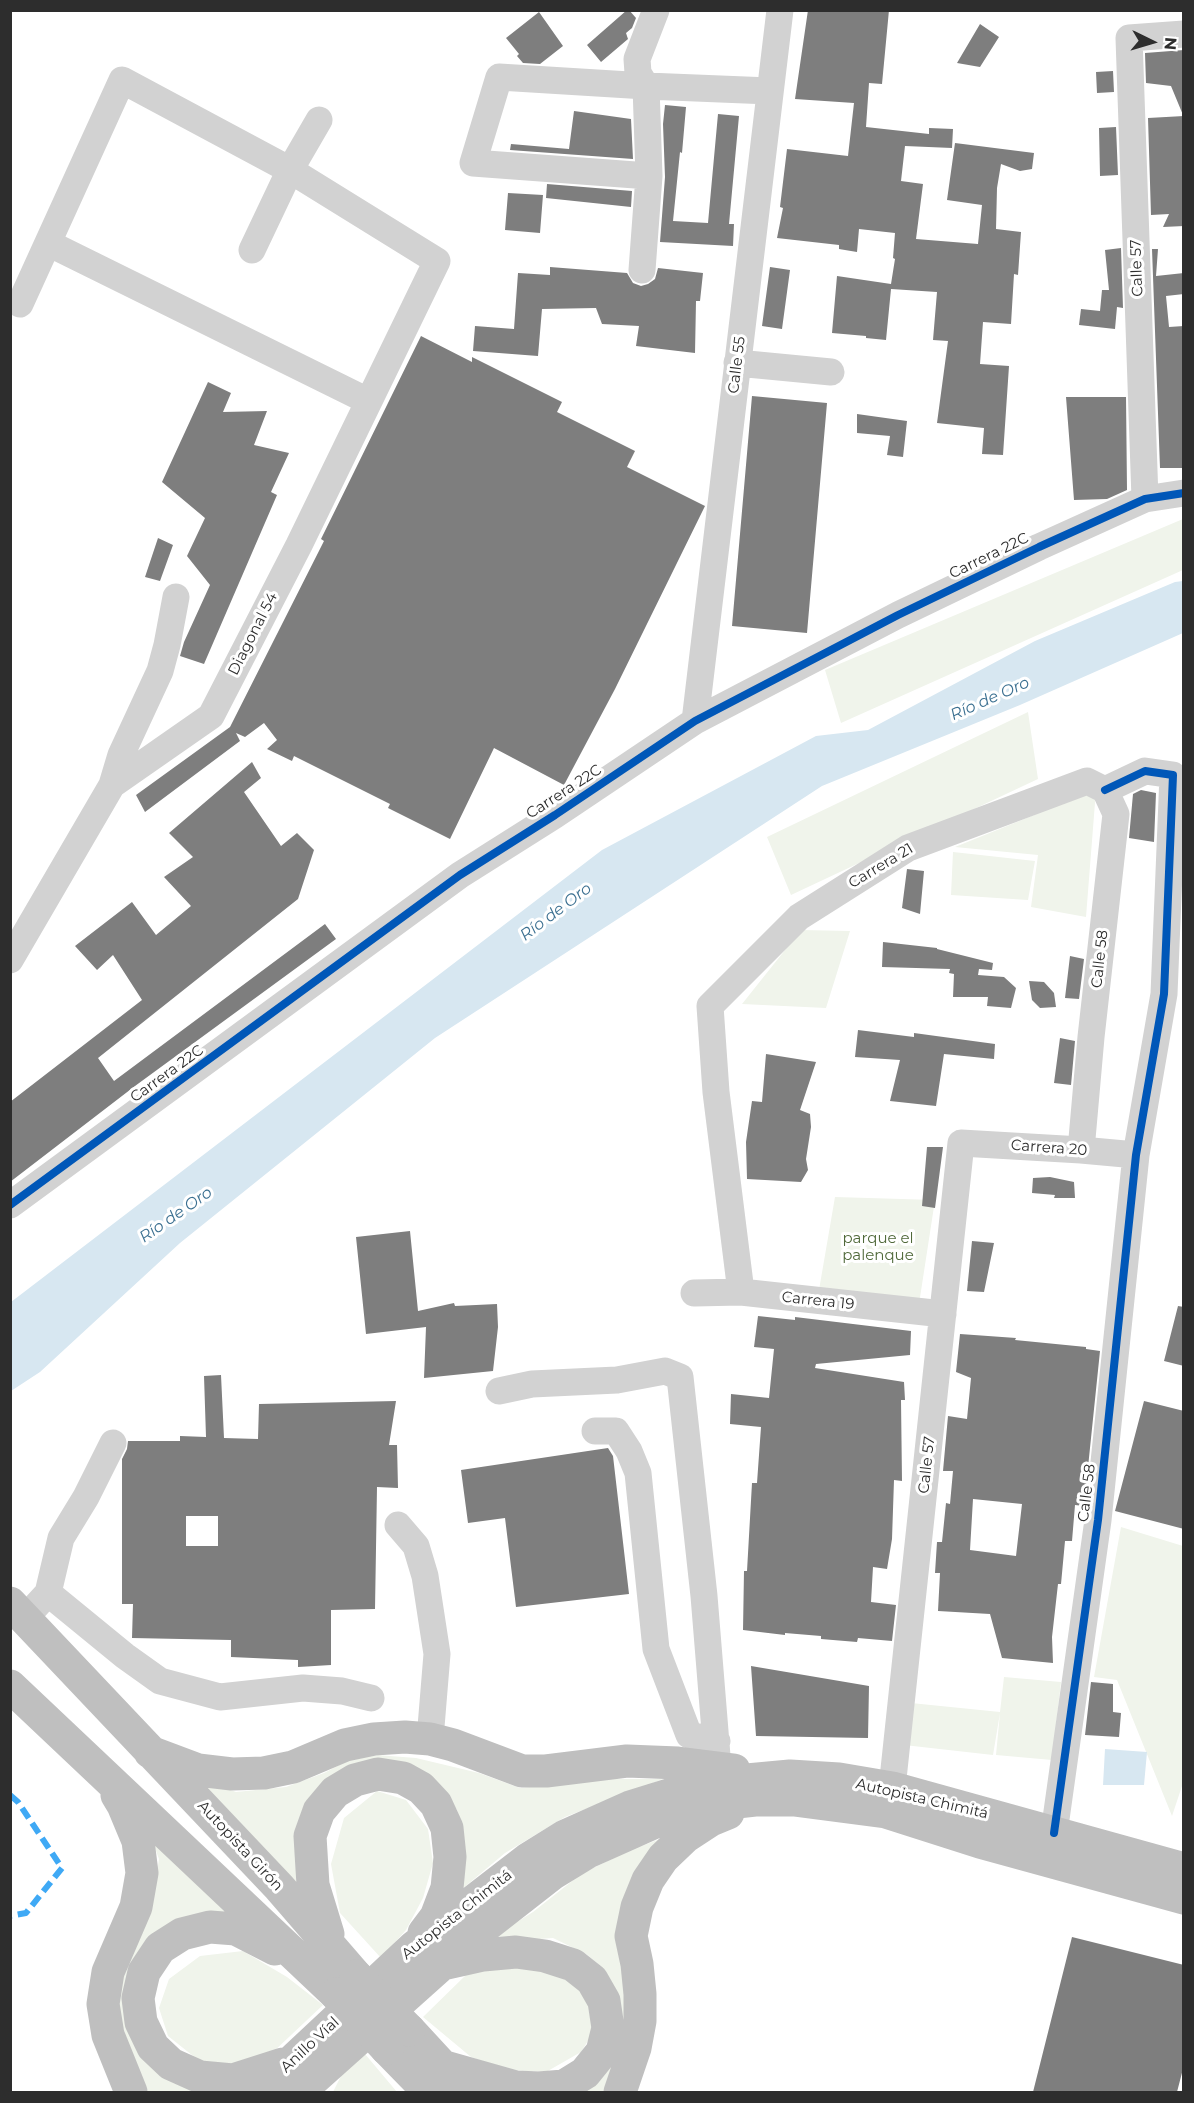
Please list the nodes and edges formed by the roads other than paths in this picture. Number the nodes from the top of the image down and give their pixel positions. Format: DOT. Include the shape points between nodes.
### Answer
graph roads {
  1 [pos="656,10"];
  2 [pos="780,10"];
  3 [pos="1184,34"];
  4 [pos="646,86"];
  5 [pos="770,91"];
  6 [pos="320,120"];
  7 [pos="290,170"];
  8 [pos="649,176"];
  9 [pos="48,243"];
  10 [pos="252,250"];
  11 [pos="642,270"];
  12 [pos="20,304"];
  13 [pos="737,363"];
  14 [pos="831,372"];
  15 [pos="368,401"];
  16 [pos="1184,493"];
  17 [pos="1145,499"];
  18 [pos="176,597"];
  19 [pos="695,721"];
  20 [pos="112,785"];
  21 [pos="1096,786"];
  22 [pos="10,960"];
  23 [pos="962,1143"];
  24 [pos="1081,1150"];
  25 [pos="1136,1155"];
  26 [pos="10,1206"];
  27 [pos="741,1292"];
  28 [pos="694,1293"];
  29 [pos="943,1314"];
  30 [pos="499,1391"];
  31 [pos="595,1431"];
  32 [pos="113,1443"];
  33 [pos="398,1525"];
  34 [pos="48,1593"];
  35 [pos="18,1611"];
  36 [pos="13,1695"];
  37 [pos="371,1698"];
  38 [pos="430,1739"];
  39 [pos="150,1752"];
  40 [pos="717,1755"];
  41 [pos="97,1766"];
  42 [pos="790,1776"];
  43 [pos="892,1788"];
  44 [pos="755,1800"];
  45 [pos="1054,1833"];
  46 [pos="1184,1869"];
  47 [pos="1184,1898"];
  48 [pos="414,1947"];
  49 [pos="322,1959"];
  50 [pos="441,1965"];
  51 [pos="372,2011"];
  52 [pos="307,2079"];
  53 [pos="431,2085"];
  54 [pos="130,2092"];
  55 [pos="259,2092"];
  56 [pos="466,2092"];
  57 [pos="620,2092"];
  1 -- 4 [label="street" via="637,59 638,73"];
  2 -- 5 [label="street, Calle 55"];
  3 -- 17 [label="street, Calle 57" via="1129,38"];
  4 -- 5 [label="street"];
  4 -- 8 [label="street"];
  4 -- 8 [label="street" via="499,77 473,163"];
  5 -- 13 [label="street, Calle 55"];
  6 -- 7 [label="street"];
  7 -- 9 [label="street" via="122,80"];
  7 -- 10 [label="street"];
  7 -- 15 [label="street, Diagonal 54" via="437,261"];
  8 -- 11 [label="street"];
  9 -- 12 [label="street"];
  9 -- 15 [label="street"];
  13 -- 14 [label="street"];
  13 -- 19 [label="street, Calle 55"];
  15 -- 20 [label="street, Diagonal 54" via="211,716"];
  16 -- 17 [label="street, Carrera 22C"];
  17 -- 19 [label="street, Carrera 22C" via="898,615"];
  18 -- 20 [label="street" via="160,671 121,755"];
  19 -- 26 [label="street, Carrera 22C" via="460,875"];
  20 -- 22 [label="street, Diagonal 54"];
  21 -- 24 [label="street, Calle 58" via="1116,814"];
  21 -- 25 [label="street, Carrera 21" via="1145,771 1173,775 1164,994"];
  21 -- 27 [label="street, Carrera 21" via="908,848 799,917 710,1006 716,1092"];
  23 -- 24 [label="street, Carrera 20"];
  23 -- 29 [label="street, Calle 57"];
  24 -- 25 [label="street, Carrera 20"];
  25 -- 45 [label="street, Calle 58" via="1098,1520"];
  27 -- 28 [label="street, Carrera 19"];
  27 -- 29 [label="street, Carrera 19"];
  29 -- 43 [label="street, Calle 57"];
  30 -- 40 [label="street" via="532,1384 617,1380 665,1371 680,1377"];
  31 -- 40 [label="street" via="616,1431 638,1473 656,1649 689,1736"];
  32 -- 34 [label="street" via="61,1538"];
  33 -- 38 [label="street" via="416,1546 425,1576 437,1654"];
  34 -- 35 [label="street"];
  34 -- 37 [label="street" via="160,1681 220,1697 303,1688"];
  35 -- 39 [label="highway, Autopista Girón"];
  36 -- 41 [label="highway, Autopista Girón"];
  38 -- 39 [label="highway" via="374,1739 345,1745 293,1767 243,1774 198,1770"];
  38 -- 40 [label="highway" via="522,1771 627,1761 678,1763"];
  39 -- 49 [label="highway, Autopista Girón" via="271,1878"];
  40 -- 42 [label="highway"];
  41 -- 49 [label="highway, Autopista Girón"];
  41 -- 54 [label="highway" via="123,1805 138,1841 142,1873 136,1907 108,1972 103,2004 108,2035"];
  42 -- 43 [label="highway, Autopista Chimitá"];
  42 -- 48 [label="highway, Autopista Chimitá" via="704,1784 630,1807 565,1836 528,1859"];
  43 -- 45 [label="highway, Autopista Chimitá"];
  44 -- 47 [label="highway, Autopista Chimitá" via="794,1800 886,1812"];
  44 -- 50 [label="highway, Autopista Chimitá" via="710,1805 662,1819 588,1852 516,1900"];
  44 -- 57 [label="highway" via="685,1837 648,1880 631,1936 640,1994 639,2021 635,2048"];
  45 -- 46 [label="highway, Autopista Chimitá"];
  48 -- 49 [label="highway" via="436,1917 447,1888 447,1828 436,1804 421,1788 403,1778 378,1774 335,1791 319,1811 310,1836"];
  48 -- 51 [label="highway, Autopista Chimitá"];
  49 -- 51 [label="highway, Autopista Girón"];
  49 -- 52 [label="highway" via="236,1929 210,1927 182,1934 160,1948 144,1972 138,1998 141,2022 153,2047 171,2064 200,2077"];
  50 -- 51 [label="highway, Autopista Chimitá"];
  50 -- 53 [label="highway" via="516,1952 573,1965 592,1980 604,2001 608,2028 602,2052 585,2073 564,2086"];
  51 -- 52 [label="highway, Anillo Víal"];
  51 -- 53 [label="highway, Autopista Girón"];
  52 -- 55 [label="highway, Anillo Víal"];
  53 -- 56 [label="highway, Autopista Girón"];
}
